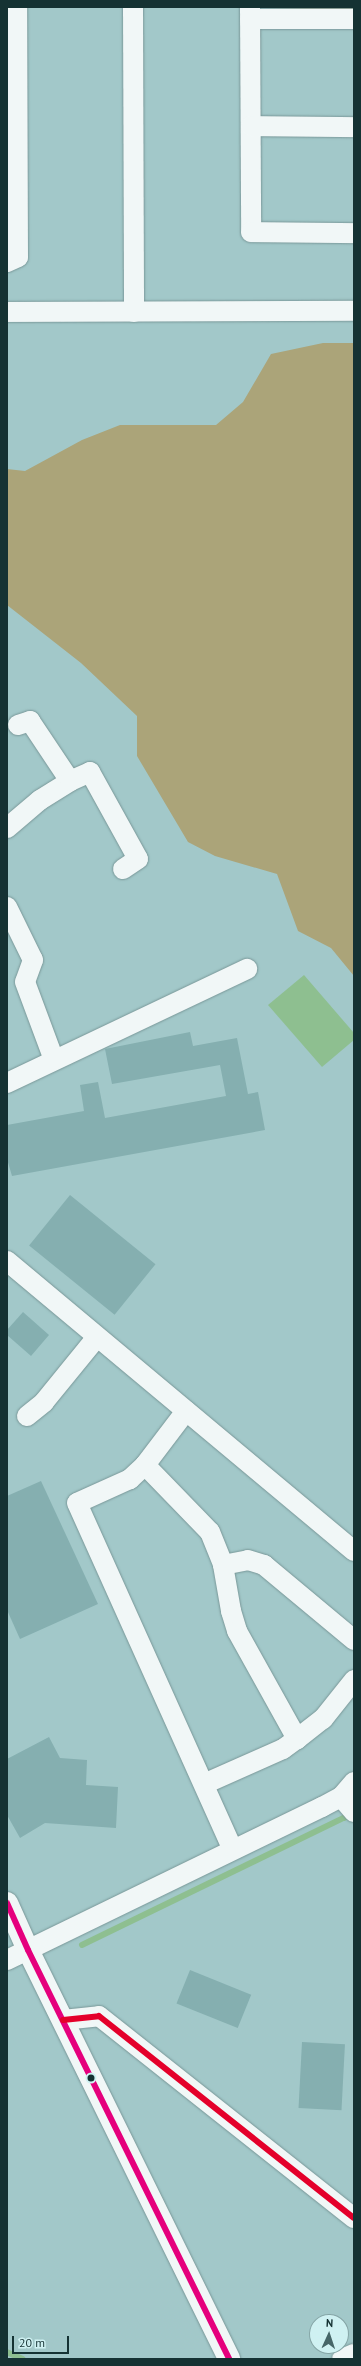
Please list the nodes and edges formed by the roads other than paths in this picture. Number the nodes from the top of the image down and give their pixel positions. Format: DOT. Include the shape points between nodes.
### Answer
graph roads {
  1 [pos="133,7"];
  2 [pos="250,13"];
  3 [pos="14,14"];
  4 [pos="354,19"];
  5 [pos="13,123"];
  6 [pos="251,126"];
  7 [pos="354,127"];
  8 [pos="354,233"];
  9 [pos="7,262"];
  10 [pos="354,311"];
  11 [pos="7,312"];
  12 [pos="134,312"];
  13 [pos="18,725"];
  14 [pos="70,781"];
  15 [pos="7,828"];
  16 [pos="123,869"];
  17 [pos="7,907"];
  18 [pos="247,969"];
  19 [pos="54,1060"];
  20 [pos="7,1083"];
  21 [pos="7,1262"];
  22 [pos="97,1337"];
  23 [pos="186,1411"];
  24 [pos="27,1416"];
  25 [pos="145,1465"];
  26 [pos="354,1551"];
  27 [pos="223,1565"];
  28 [pos="354,1640"];
  29 [pos="354,1680"];
  30 [pos="297,1739"];
  31 [pos="354,1782"];
  32 [pos="204,1784"];
  33 [pos="341,1797"];
  34 [pos="354,1812"];
  35 [pos="232,1848"];
  36 [pos="7,1903"];
  37 [pos="28,1950"];
  38 [pos="7,1960"];
  39 [pos="63,2020"];
  40 [pos="354,2218"];
  41 [pos="354,2354"];
  42 [pos="229,2359"];
  43 [pos="342,2359"];
  1 -- 12 [label="street"];
  2 -- 4 [label="street"];
  2 -- 6 [label="street"];
  3 -- 5 [label="street"];
  5 -- 9 [label="street" via="18,257"];
  6 -- 7 [label="street"];
  6 -- 8 [label="street" via="251,232"];
  10 -- 12 [label="street"];
  11 -- 12 [label="street"];
  13 -- 14 [label="street" via="30,721"];
  14 -- 15 [label="street" via="40,800"];
  14 -- 16 [label="street" via="90,772 138,859"];
  17 -- 19 [label="street" via="33,960 25,982"];
  18 -- 19 [label="street"];
  19 -- 20 [label="street"];
  21 -- 22 [label="street"];
  22 -- 23 [label="street"];
  22 -- 24 [label="street" via="44,1402"];
  23 -- 25 [label="street"];
  23 -- 26 [label="street"];
  25 -- 27 [label="street" via="210,1532"];
  25 -- 32 [label="street" via="130,1479 77,1503"];
  27 -- 28 [label="street" via="248,1560 264,1565"];
  27 -- 30 [label="street" via="237,1631"];
  29 -- 30 [label="street" via="323,1719"];
  30 -- 32 [label="street" via="283,1749"];
  31 -- 33 [label="street"];
  32 -- 35 [label="street"];
  33 -- 34 [label="street"];
  33 -- 35 [label="street"];
  35 -- 37 [label="street"];
  36 -- 37 [label="highway"];
  37 -- 38 [label="street"];
  37 -- 39 [label="highway"];
  39 -- 40 [label="street" via="99,2016"];
  39 -- 42 [label="highway"];
  41 -- 43 [label="street"];
}
